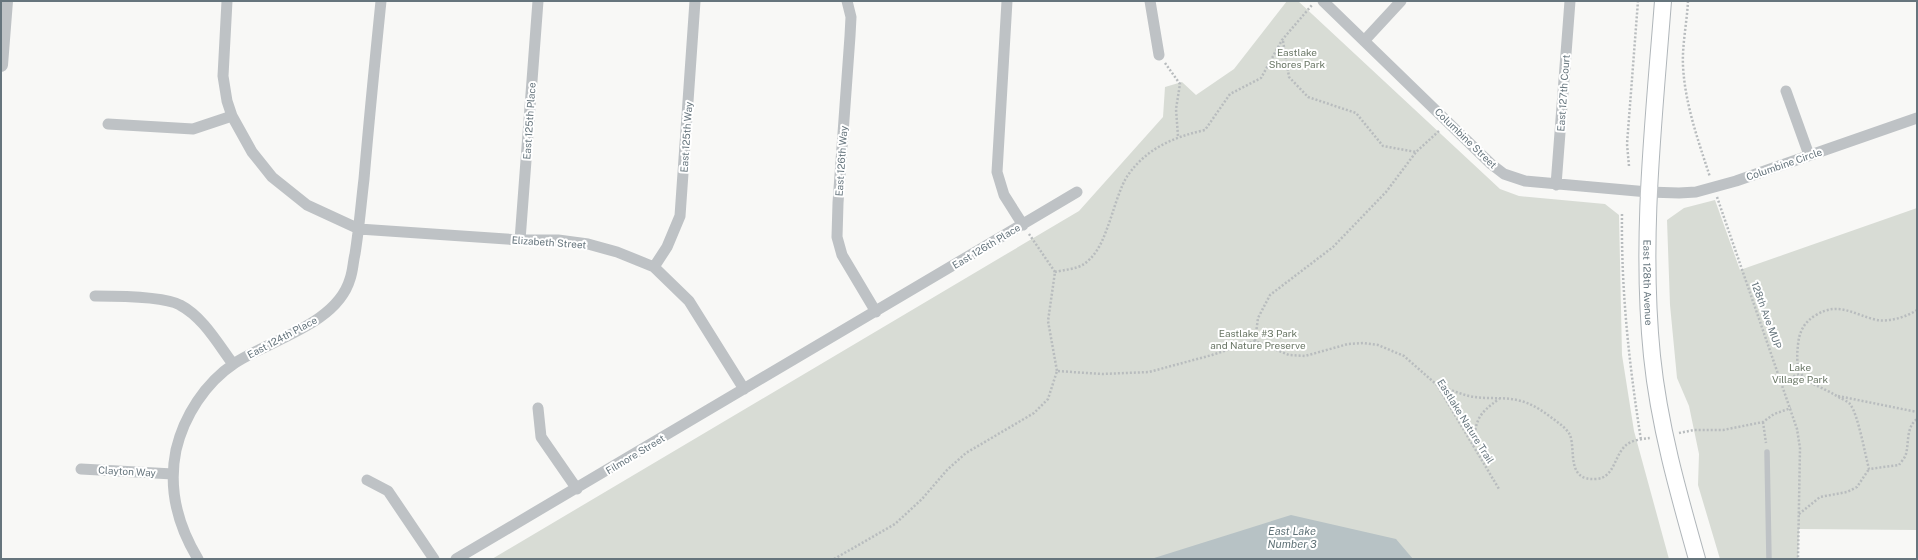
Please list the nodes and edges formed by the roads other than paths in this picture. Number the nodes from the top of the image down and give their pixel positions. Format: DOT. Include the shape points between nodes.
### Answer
graph roads {
  1 [pos="6,1"];
  2 [pos="227,1"];
  3 [pos="381,1"];
  4 [pos="538,1"];
  5 [pos="695,1"];
  6 [pos="847,1"];
  7 [pos="1007,1"];
  8 [pos="1150,1"];
  9 [pos="1323,1"];
  10 [pos="1401,1"];
  11 [pos="1570,1"];
  12 [pos="1663,1"];
  13 [pos="1364,41"];
  14 [pos="1159,55"];
  15 [pos="1,65"];
  16 [pos="1786,91"];
  17 [pos="232,116"];
  18 [pos="1917,118"];
  19 [pos="108,124"];
  20 [pos="1809,155"];
  21 [pos="1556,185"];
  22 [pos="1077,192"];
  23 [pos="1648,192"];
  24 [pos="1023,225"];
  25 [pos="359,229"];
  26 [pos="520,240"];
  27 [pos="654,267"];
  28 [pos="95,296"];
  29 [pos="876,312"];
  30 [pos="814,348"];
  31 [pos="234,364"];
  32 [pos="744,389"];
  33 [pos="538,408"];
  34 [pos="1767,452"];
  35 [pos="81,469"];
  36 [pos="173,474"];
  37 [pos="367,480"];
  38 [pos="577,489"];
  39 [pos="198,559"];
  40 [pos="434,559"];
  41 [pos="456,559"];
  42 [pos="1697,559"];
  43 [pos="1769,559"];
  1 -- 15 [label="street"];
  2 -- 17 [label="street" via="224,76"];
  3 -- 25 [label="street, East 124th Place"];
  4 -- 26 [label="street, East 125th Place"];
  5 -- 27 [label="street, East 125th Way" via="680,216 667,247"];
  6 -- 29 [label="street, East 126th Way" via="851,17 838,203 838,237 842,255"];
  7 -- 24 [label="street, East 126th Place" via="997,172 1004,195"];
  8 -- 14 [label="street"];
  9 -- 13 [label="street, Columbine Street"];
  10 -- 13 [label="street"];
  11 -- 21 [label="street, East 127th Court"];
  12 -- 23 [label="main road, East 128th Avenue"];
  13 -- 21 [label="street, Columbine Street" via="1504,174 1514,179"];
  16 -- 20 [label="street"];
  17 -- 19 [label="street" via="193,129"];
  17 -- 25 [label="street" via="252,152 277,182 307,205"];
  18 -- 20 [label="street, Columbine Circle"];
  20 -- 23 [label="street, Columbine Circle" via="1714,188 1679,193"];
  21 -- 23 [label="street, Columbine Street"];
  22 -- 24 [label="street"];
  23 -- 42 [label="main road, East 128th Avenue" via="1647,278 1652,358 1664,435"];
  24 -- 29 [label="street, East 126th Place"];
  25 -- 26 [label="street, Elizabeth Street"];
  25 -- 31 [label="street, East 124th Place" via="350,280 333,307 317,320"];
  26 -- 27 [label="street, Elizabeth Street" via="558,240 602,247"];
  27 -- 32 [label="street, Elizabeth Street" via="689,301"];
  28 -- 31 [label="street" via="143,298 181,305 200,320"];
  29 -- 30 [label="street, East 126th Place"];
  30 -- 32 [label="street, Filmore Street"];
  31 -- 36 [label="street, East 124th Place" via="204,392 189,415 178,443"];
  32 -- 38 [label="street, Filmore Street"];
  33 -- 38 [label="street" via="541,437"];
  34 -- 43 [label="lane"];
  35 -- 36 [label="street, Clayton Way"];
  36 -- 39 [label="street, East 124th Place" via="177,512 185,536"];
  37 -- 40 [label="street" via="388,491"];
  38 -- 41 [label="street, Filmore Street"];
}
